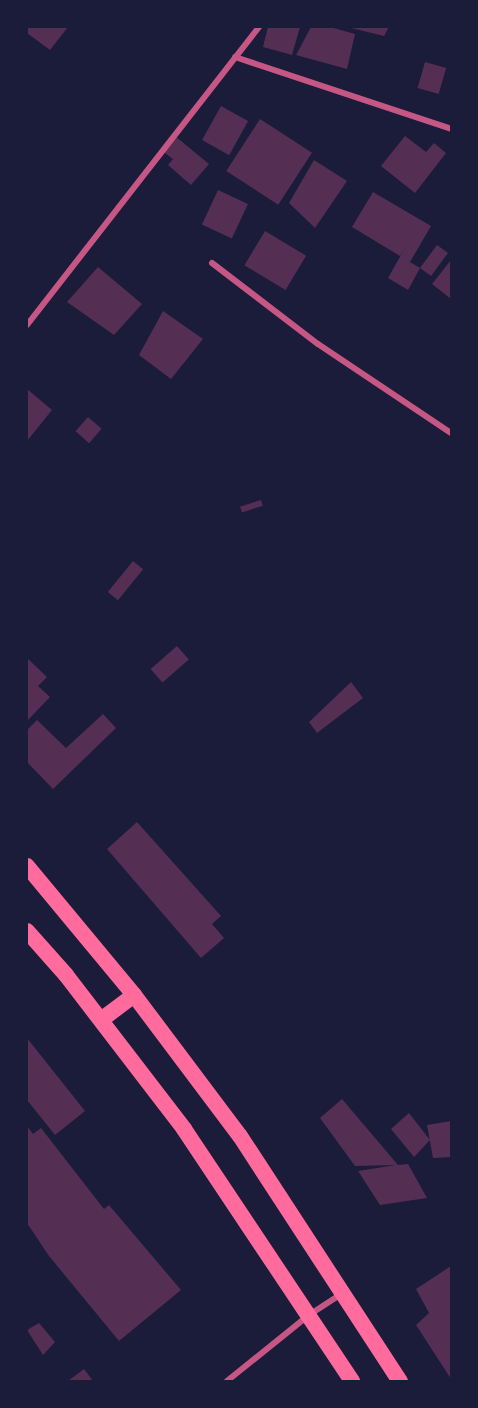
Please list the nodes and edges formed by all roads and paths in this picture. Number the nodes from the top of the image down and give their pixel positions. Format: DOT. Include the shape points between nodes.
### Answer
graph roads {
  1 [pos="259,27"];
  2 [pos="235,57"];
  3 [pos="451,129"];
  4 [pos="212,263"];
  5 [pos="27,326"];
  6 [pos="451,433"];
  7 [pos="27,866"];
  8 [pos="27,931"];
  9 [pos="134,995"];
  10 [pos="101,1020"];
  11 [pos="344,1292"];
  12 [pos="309,1315"];
  13 [pos="227,1381"];
  14 [pos="352,1381"];
  15 [pos="400,1381"];
  1 -- 2 [label="street"];
  2 -- 3 [label="street"];
  2 -- 5 [label="street"];
  4 -- 6 [label="street" via="318,344"];
  7 -- 9 [label="highway"];
  8 -- 10 [label="highway"];
  9 -- 10 [label="highway"];
  9 -- 11 [label="highway" via="240,1136"];
  10 -- 12 [label="highway" via="184,1130"];
  11 -- 12 [label="street"];
  11 -- 15 [label="highway"];
  12 -- 13 [label="street"];
  12 -- 14 [label="highway"];
}
